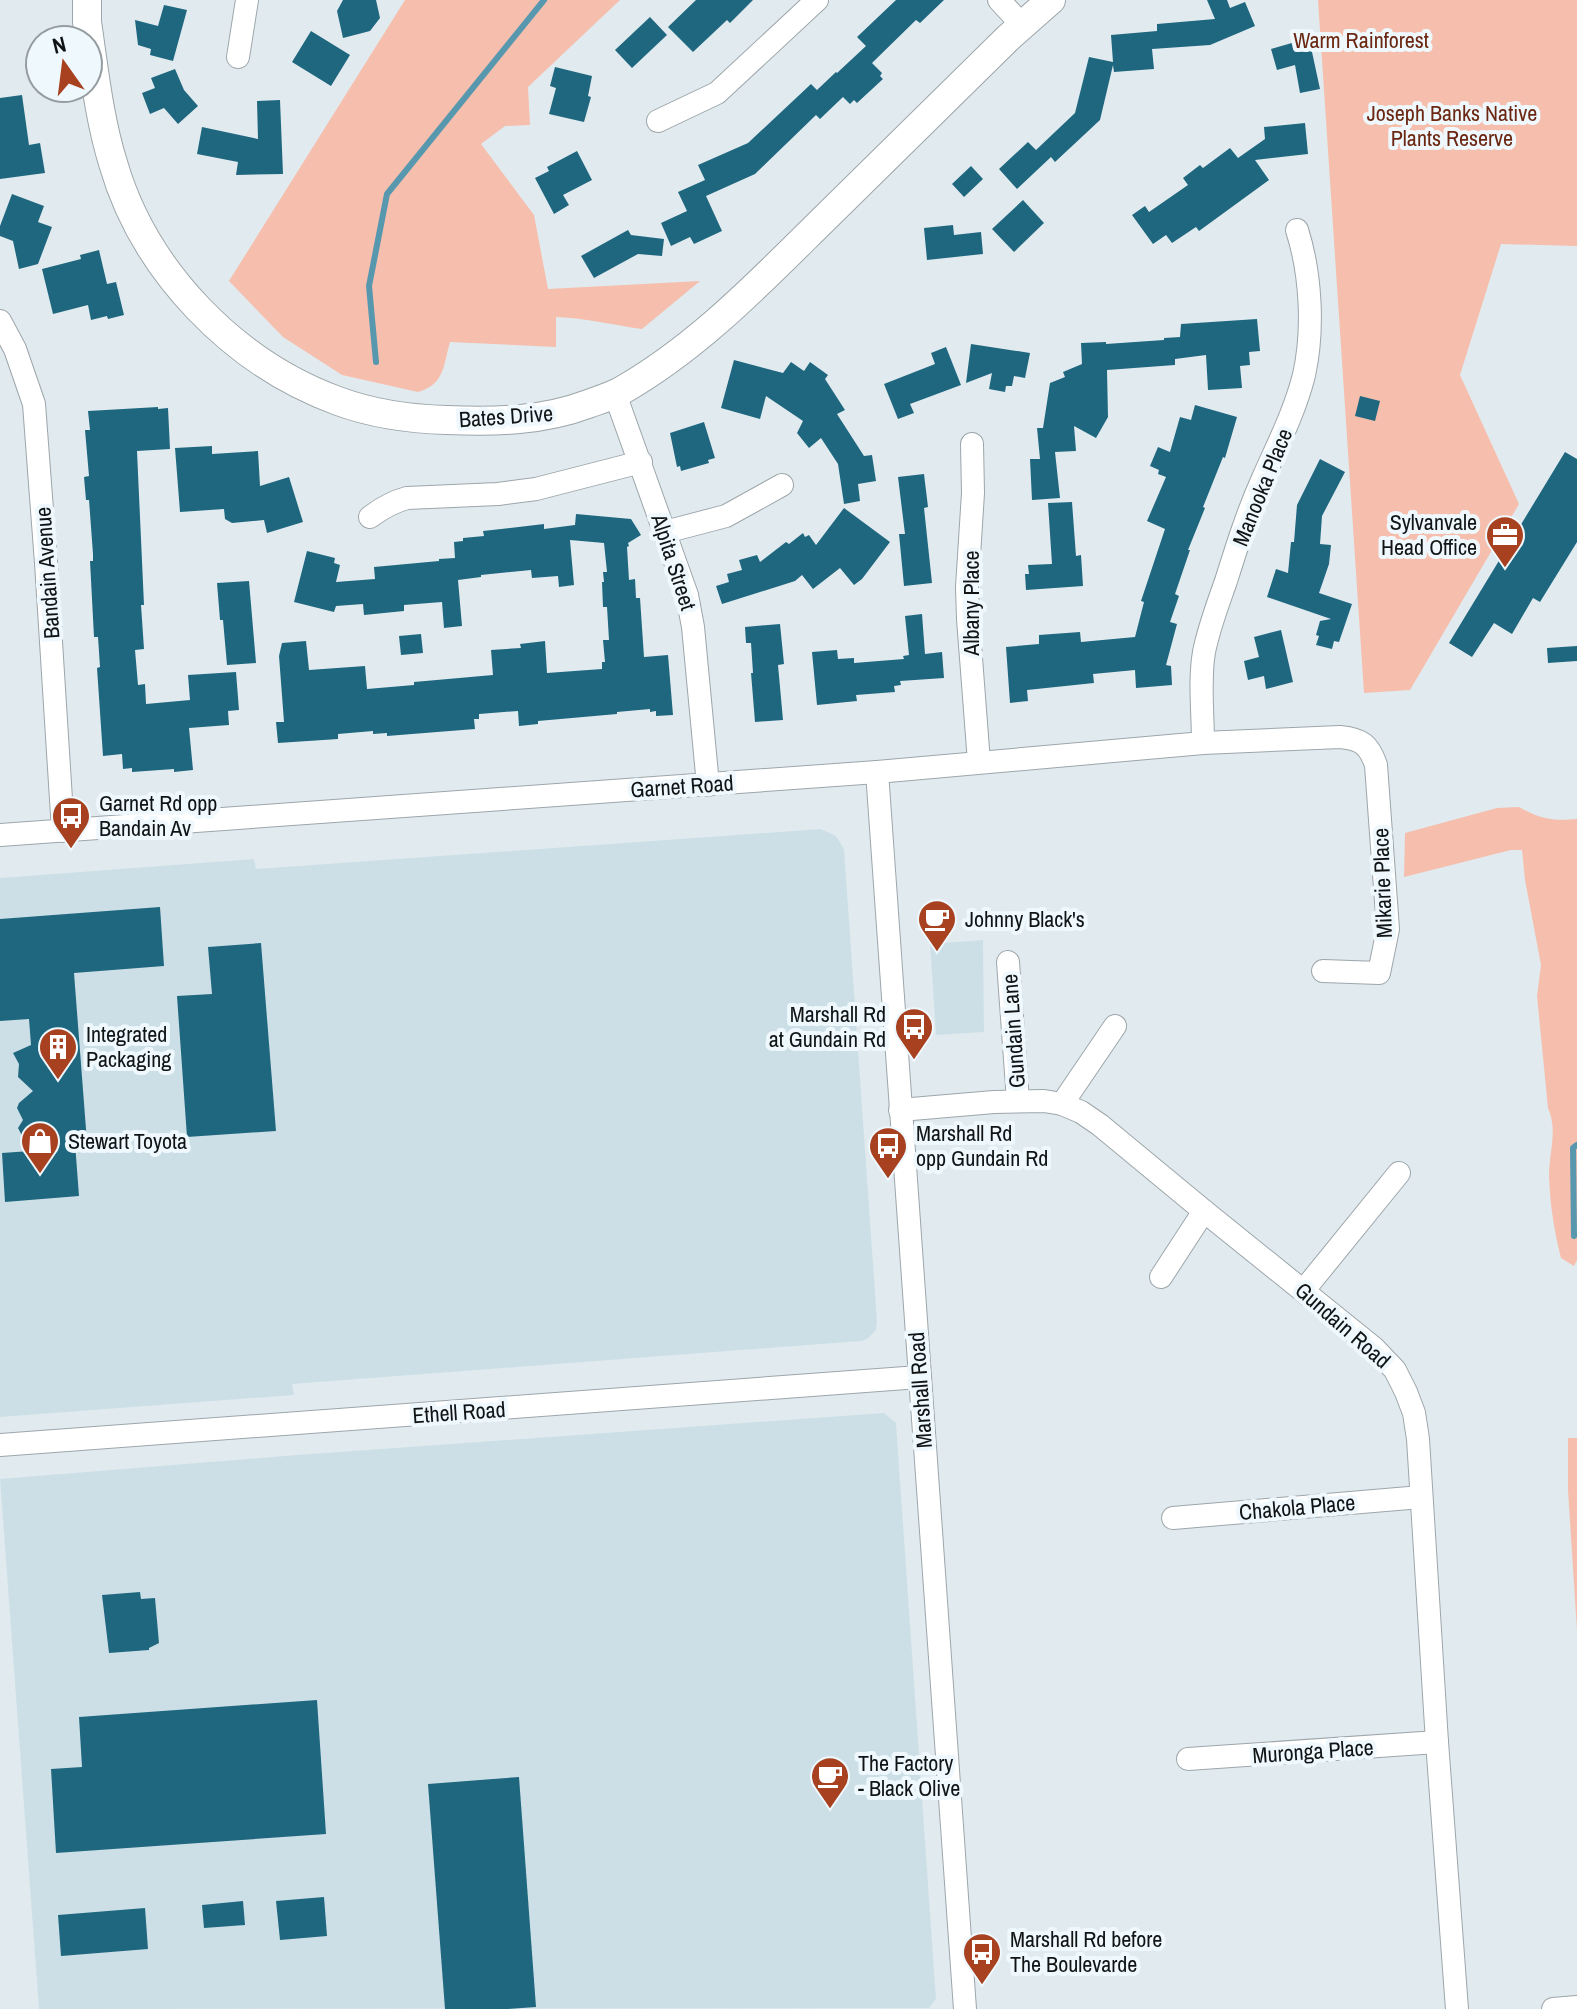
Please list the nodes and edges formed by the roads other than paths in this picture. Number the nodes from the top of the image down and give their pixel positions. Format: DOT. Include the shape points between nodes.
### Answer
graph roads {
  1 [pos="247,0"];
  2 [pos="817,0"];
  3 [pos="999,0"];
  4 [pos="1051,0"];
  5 [pos="84,7"];
  6 [pos="1022,25"];
  7 [pos="238,57"];
  8 [pos="658,121"];
  9 [pos="1297,230"];
  10 [pos="0,321"];
  11 [pos="615,394"];
  12 [pos="972,444"];
  13 [pos="641,462"];
  14 [pos="782,485"];
  15 [pos="370,517"];
  16 [pos="665,532"];
  17 [pos="1363,742"];
  18 [pos="1203,743"];
  19 [pos="979,762"];
  20 [pos="877,772"];
  21 [pos="708,785"];
  22 [pos="63,831"];
  23 [pos="0,835"];
  24 [pos="1008,962"];
  25 [pos="1323,971"];
  26 [pos="1115,1026"];
  27 [pos="1018,1101"];
  28 [pos="1062,1104"];
  29 [pos="900,1110"];
  30 [pos="1399,1173"];
  31 [pos="1204,1211"];
  32 [pos="1161,1277"];
  33 [pos="1304,1290"];
  34 [pos="919,1377"];
  35 [pos="0,1445"];
  36 [pos="1421,1497"];
  37 [pos="1173,1518"];
  38 [pos="1437,1742"];
  39 [pos="1188,1759"];
  40 [pos="1577,2007"];
  41 [pos="965,2009"];
  42 [pos="1457,2009"];
  43 [pos="1553,2009"];
  1 -- 7 [label="street"];
  2 -- 8 [label="street" via="717,93"];
  3 -- 6 [label="street"];
  4 -- 6 [label="main road, Bates Drive"];
  5 -- 11 [label="main road, Bates Drive" via="113,164 142,232 188,299 265,364 339,401 425,419 533,419"];
  6 -- 11 [label="main road, Bates Drive" via="701,337"];
  9 -- 18 [label="street, Manooka Place" via="1308,276 1305,372 1209,631 1202,676"];
  10 -- 22 [label="street, Bandain Avenue" via="34,404"];
  11 -- 13 [label="street, Alpita Street"];
  12 -- 19 [label="street, Albany Place" via="967,587"];
  13 -- 15 [label="street" via="536,489 407,498"];
  13 -- 16 [label="street, Alpita Street"];
  14 -- 16 [label="street" via="726,516"];
  16 -- 21 [label="street, Alpita Street" via="691,609"];
  17 -- 18 [label="street, Garnet Road" via="1340,737"];
  17 -- 25 [label="street, Mikarie Place" via="1378,778 1388,929 1379,973"];
  18 -- 19 [label="street, Garnet Road"];
  19 -- 20 [label="street, Garnet Road"];
  20 -- 21 [label="street, Garnet Road"];
  20 -- 29 [label="street, Marshall Road"];
  21 -- 22 [label="street, Garnet Road"];
  22 -- 23 [label="street, Garnet Road"];
  24 -- 27 [label="street, Gundain Lane"];
  26 -- 28 [label="street"];
  27 -- 28 [label="street, Gundain Road"];
  27 -- 29 [label="street, Gundain Road"];
  28 -- 31 [label="street, Gundain Road" via="1100,1125"];
  29 -- 34 [label="street, Marshall Road"];
  30 -- 33 [label="street"];
  31 -- 32 [label="street"];
  31 -- 33 [label="street, Gundain Road"];
  33 -- 36 [label="street, Gundain Road" via="1395,1370 1414,1413"];
  34 -- 35 [label="street, Ethell Road"];
  34 -- 41 [label="street, Marshall Road"];
  36 -- 37 [label="street, Chakola Place"];
  36 -- 38 [label="street, Gundain Road"];
  38 -- 39 [label="street, Muronga Place"];
  38 -- 42 [label="street, Gundain Road"];
  40 -- 43 [label="street"];
}
